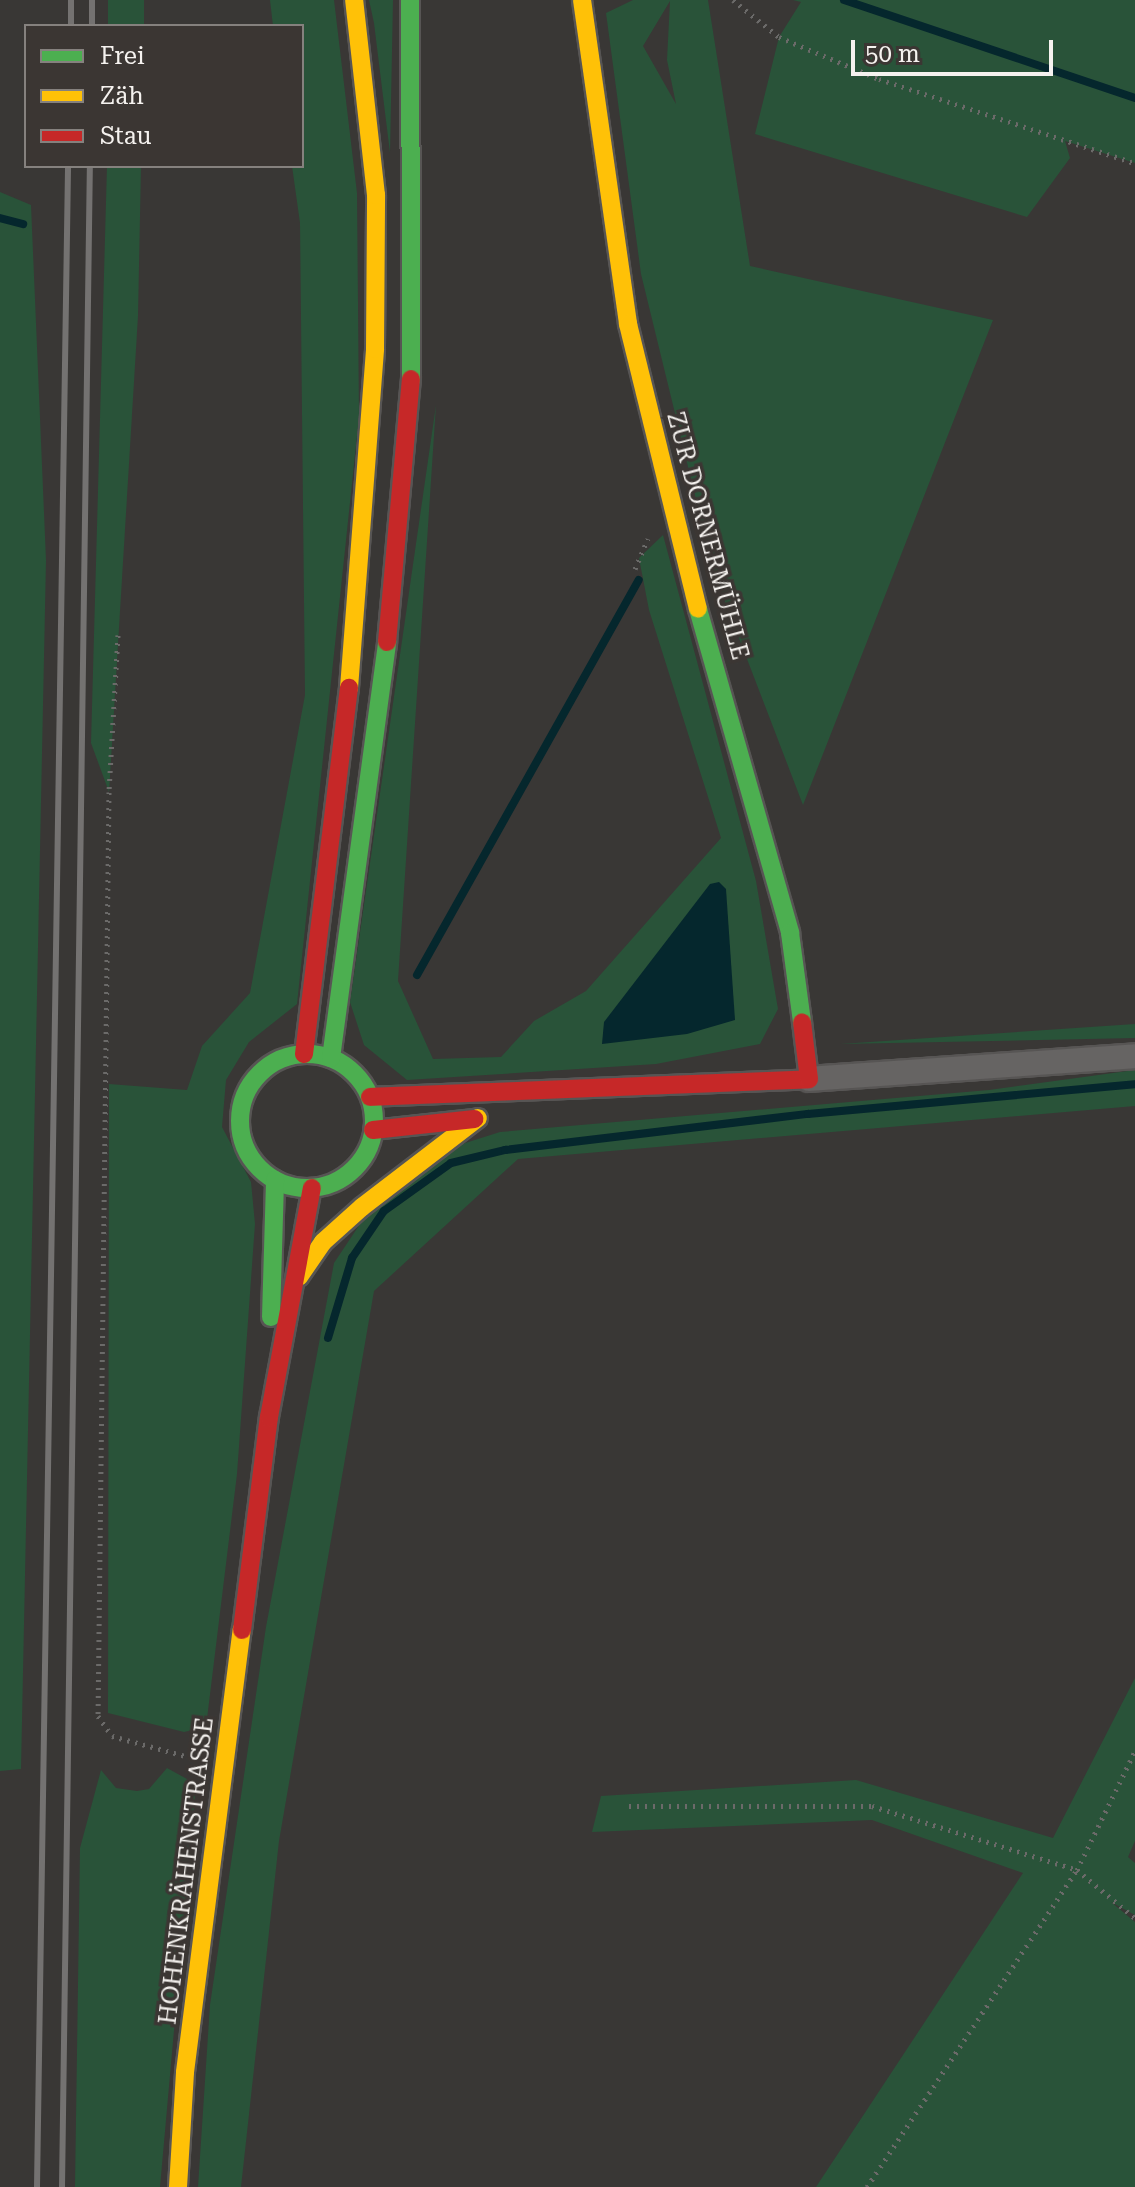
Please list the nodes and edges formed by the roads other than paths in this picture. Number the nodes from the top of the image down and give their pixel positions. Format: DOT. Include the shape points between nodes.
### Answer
graph roads {
  1 [pos="354,0"];
  2 [pos="410,0"];
  3 [pos="582,0"];
  4 [pos="304,1054"];
  5 [pos="1135,1056"];
  6 [pos="331,1058"];
  7 [pos="809,1079"];
  8 [pos="575,1093"];
  9 [pos="370,1097"];
  10 [pos="492,1115"];
  11 [pos="373,1130"];
  12 [pos="275,1180"];
  13 [pos="312,1188"];
  14 [pos="294,1284"];
  15 [pos="269,1417"];
  16 [pos="178,2187"];
  1 -- 4 [label="main road" via="376,195 375,349 351,675"];
  2 -- 6 [label="main road" via="413,353 384,678"];
  3 -- 7 [label="main road, ZUR DORNERMÜHLE" via="628,324 689,578 790,933"];
  4 -- 6 [label="main road"];
  4 -- 12 [label="main road" via="261,1072 240,1113 244,1145"];
  5 -- 7 [label="street"];
  6 -- 9 [label="main road" via="355,1074"];
  7 -- 8 [label="main road"];
  8 -- 9 [label="main road"];
  8 -- 10 [label="main road"];
  9 -- 11 [label="main road"];
  10 -- 11 [label="main road"];
  10 -- 14 [label="main road" via="342,1225"];
  11 -- 13 [label="main road" via="353,1169"];
  12 -- 13 [label="main road"];
  12 -- 15 [label="main road"];
  13 -- 14 [label="main road"];
  14 -- 15 [label="main road"];
  15 -- 16 [label="main road, HOHENKRÄHENSTRASSE" via="185,2072"];
}
